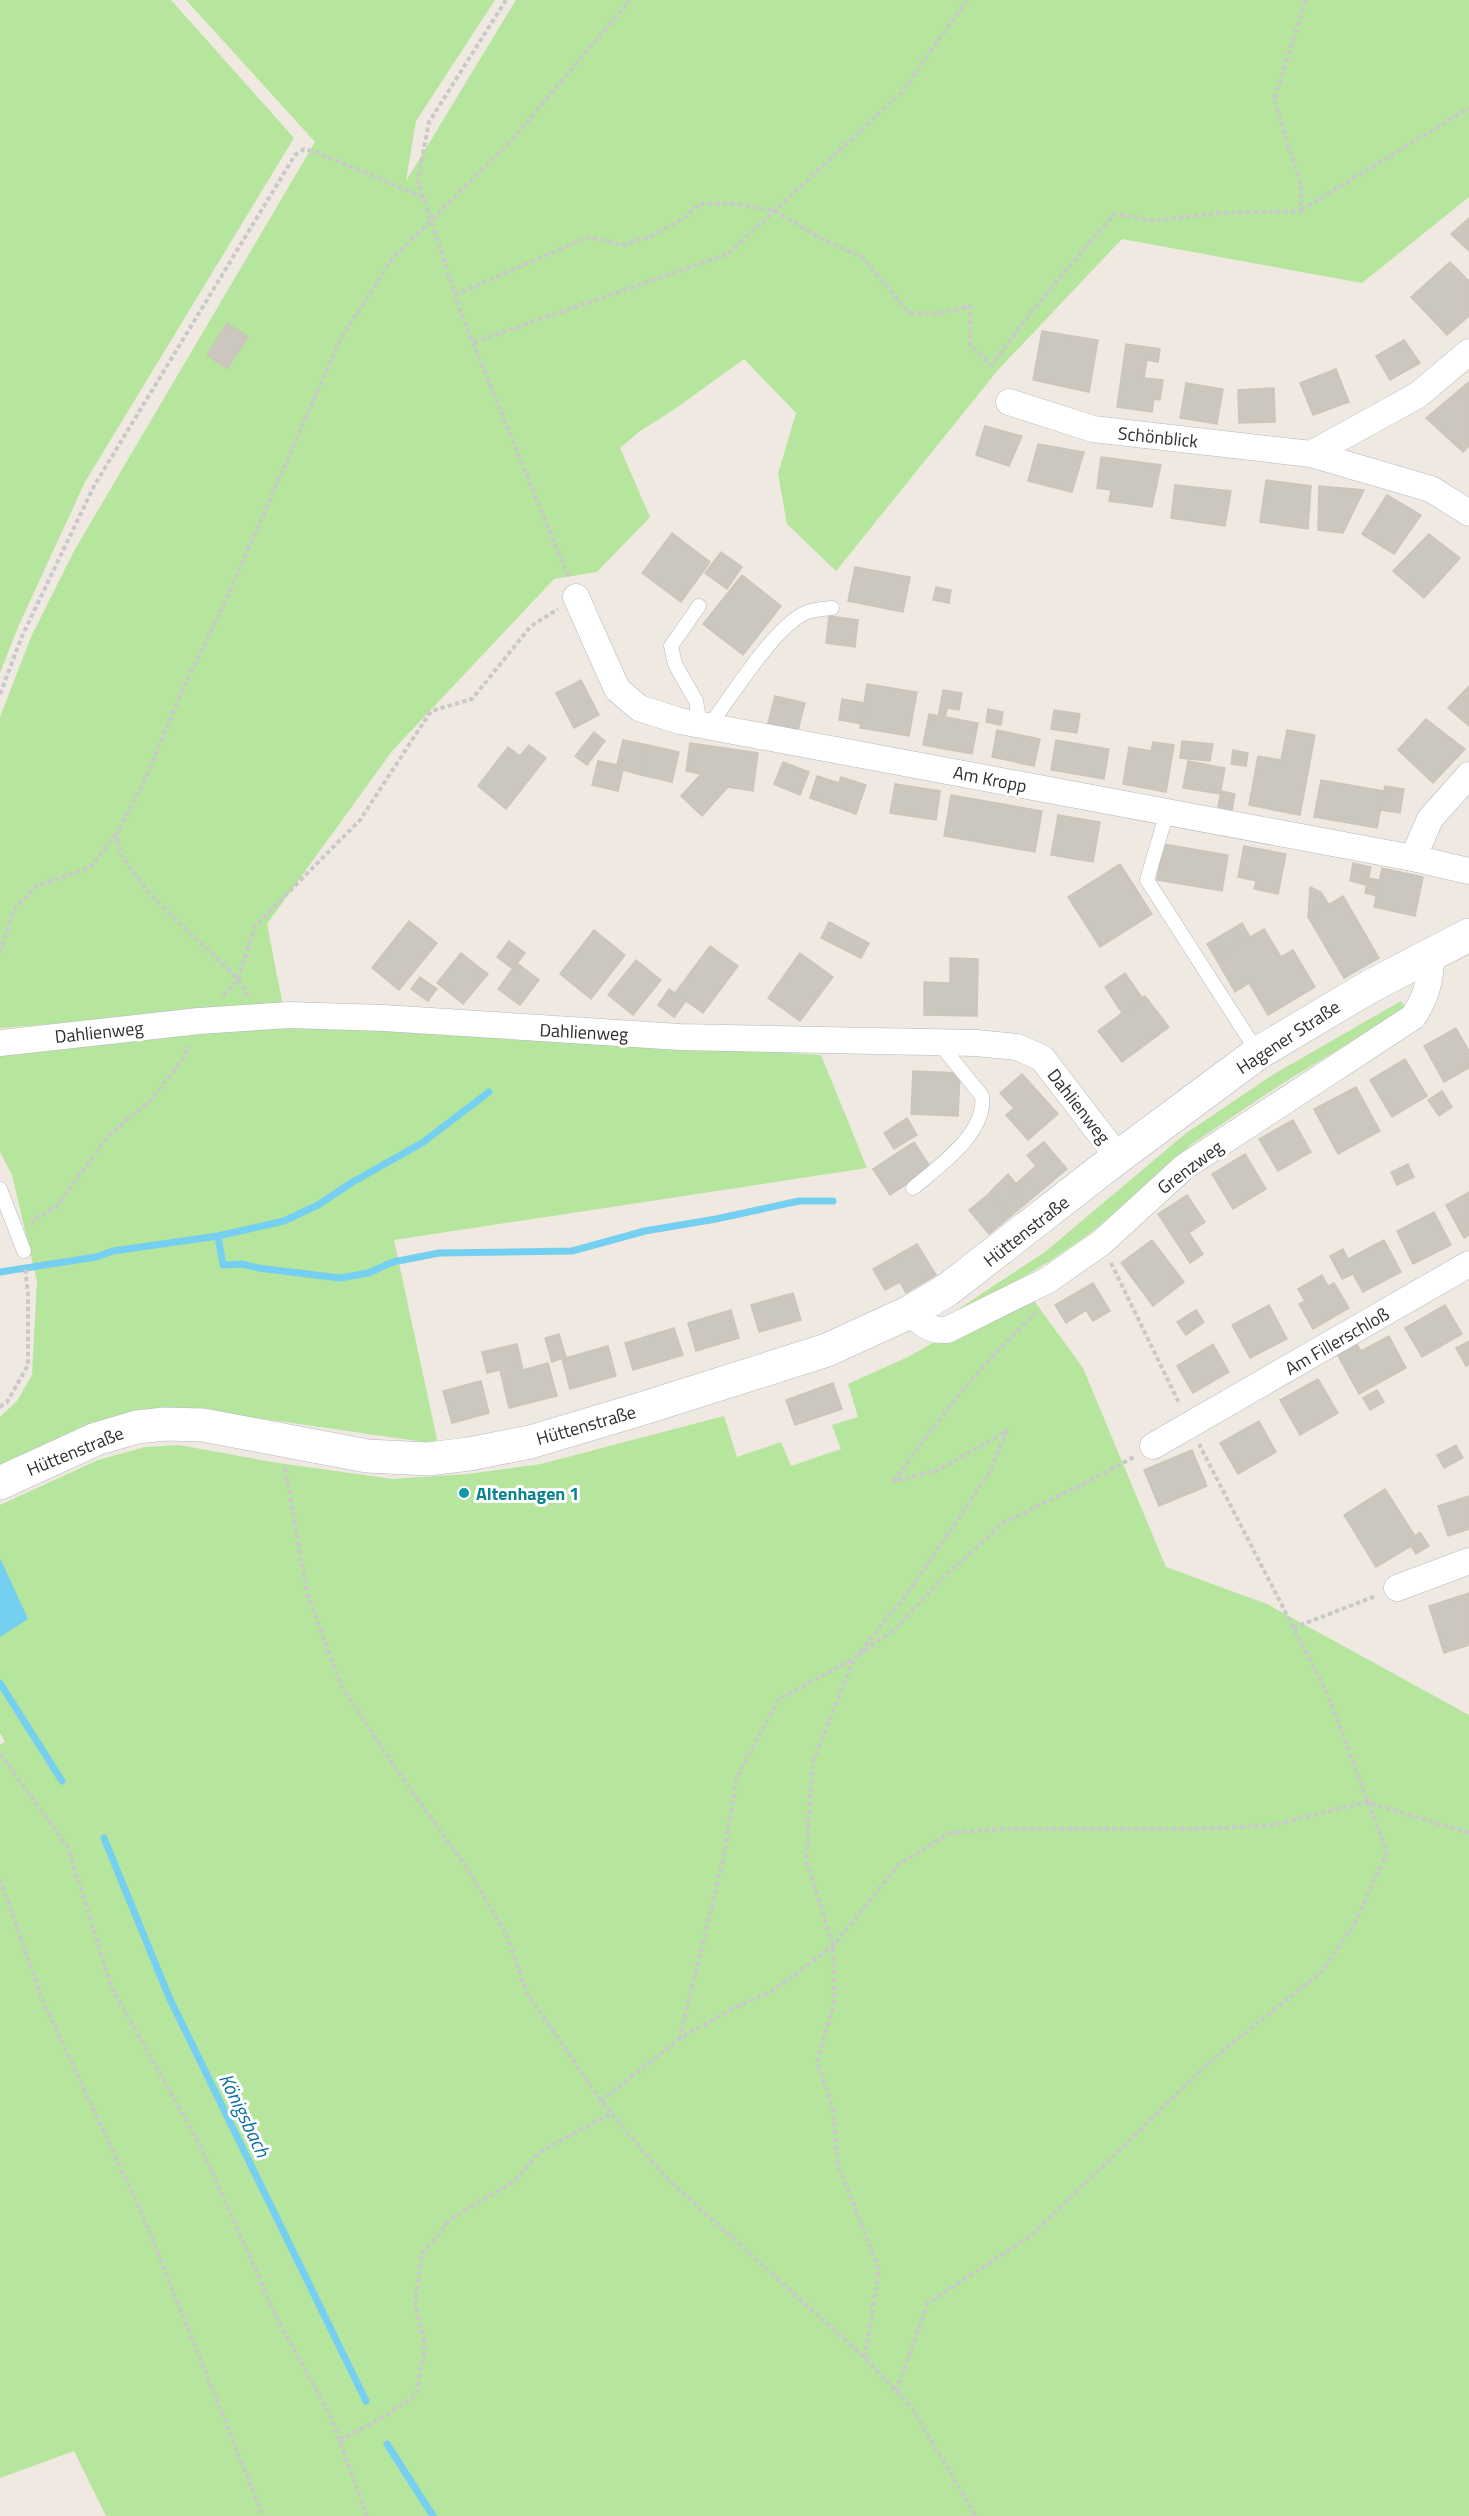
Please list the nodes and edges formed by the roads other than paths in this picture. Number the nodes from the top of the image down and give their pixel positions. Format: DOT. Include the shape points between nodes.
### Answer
graph roads {
  1 [pos="1469,352"];
  2 [pos="1010,402"];
  3 [pos="1311,454"];
  4 [pos="1469,513"];
  5 [pos="576,597"];
  6 [pos="699,606"];
  7 [pos="832,608"];
  8 [pos="705,725"];
  9 [pos="1469,775"];
  10 [pos="1167,812"];
  11 [pos="1413,858"];
  12 [pos="1469,870"];
  13 [pos="1469,935"];
  14 [pos="1432,953"];
  15 [pos="0,1043"];
  16 [pos="939,1043"];
  17 [pos="1258,1053"];
  18 [pos="1118,1157"];
  19 [pos="913,1188"];
  20 [pos="0,1190"];
  21 [pos="24,1251"];
  22 [pos="1469,1264"];
  23 [pos="910,1312"];
  24 [pos="1154,1446"];
  25 [pos="0,1483"];
  26 [pos="1469,1561"];
  27 [pos="1397,1588"];
  1 -- 3 [label="street" via="1418,395"];
  2 -- 3 [label="street, Schönblick" via="1093,429"];
  3 -- 4 [label="street, Schönblick" via="1431,489"];
  5 -- 8 [label="street, Am Kropp" via="617,689 639,708"];
  6 -- 8 [label="lane" via="671,646 675,664"];
  7 -- 8 [label="lane" via="815,609 792,621"];
  8 -- 10 [label="street, Am Kropp"];
  9 -- 11 [label="street" via="1430,819"];
  10 -- 11 [label="street, Am Kropp"];
  10 -- 17 [label="lane" via="1147,880"];
  11 -- 12 [label="street, Am Kropp"];
  13 -- 14 [label="main road, Hagener Straße"];
  14 -- 17 [label="main road, Hagener Straße"];
  14 -- 23 [label="street, Grenzweg" via="1425,1000 1413,1017 1184,1167 1101,1243 1048,1280 957,1326 935,1330"];
  15 -- 16 [label="street, Dahlienweg" via="289,1015 680,1037"];
  16 -- 18 [label="street, Dahlienweg" via="1017,1047 1042,1058"];
  16 -- 19 [label="lane" via="982,1096 983,1106 957,1152"];
  17 -- 18 [label="main road, Hagener Straße"];
  18 -- 23 [label="main road, Hüttenstraße" via="972,1273"];
  20 -- 21 [label="lane"];
  22 -- 24 [label="street, Am Fillerschloß" via="1192,1416"];
  23 -- 25 [label="main road, Hüttenstraße" via="862,1336 774,1368 530,1442 469,1454 428,1459 367,1456 203,1425 165,1424 137,1427 96,1439"];
  26 -- 27 [label="street"];
}
